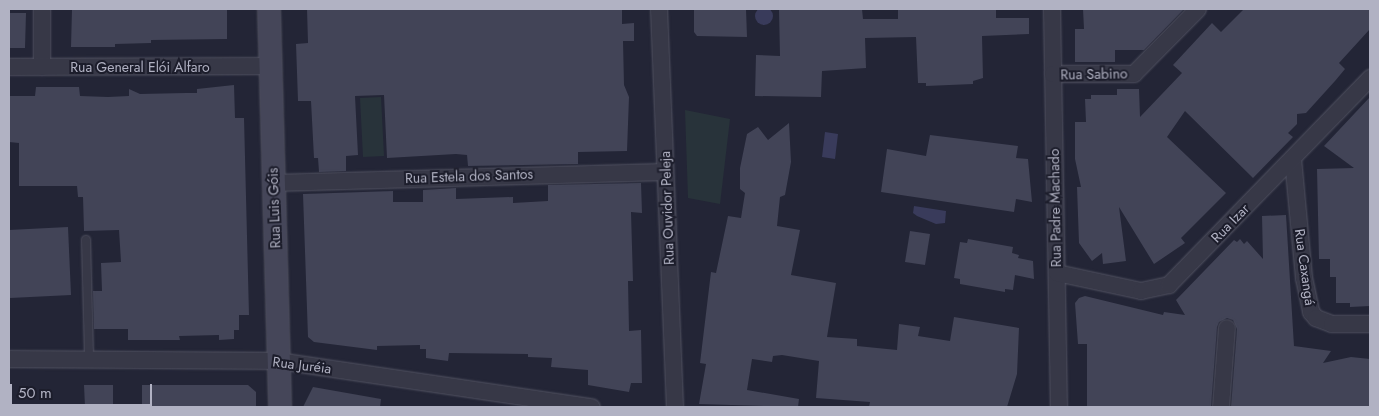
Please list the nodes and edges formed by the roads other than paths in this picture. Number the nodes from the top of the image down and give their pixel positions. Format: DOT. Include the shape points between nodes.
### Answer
graph roads {
  1 [pos="42,9"];
  2 [pos="269,9"];
  3 [pos="660,9"];
  4 [pos="1052,9"];
  5 [pos="1198,9"];
  6 [pos="270,66"];
  7 [pos="9,67"];
  8 [pos="42,67"];
  9 [pos="1053,74"];
  10 [pos="1370,78"];
  11 [pos="1293,159"];
  12 [pos="665,172"];
  13 [pos="273,183"];
  14 [pos="86,240"];
  15 [pos="1057,272"];
  16 [pos="1370,324"];
  17 [pos="1227,328"];
  18 [pos="88,358"];
  19 [pos="9,359"];
  20 [pos="278,361"];
  21 [pos="280,407"];
  22 [pos="592,407"];
  23 [pos="674,407"];
  24 [pos="1059,407"];
  25 [pos="1221,407"];
  1 -- 8 [label="street"];
  2 -- 6 [label="street, Rua Luis Góis"];
  3 -- 12 [label="street, Rua Ouvidor Peleja"];
  4 -- 9 [label="street, Rua Padre Machado"];
  5 -- 9 [label="street, Rua Sabino" via="1134,74"];
  6 -- 8 [label="street, Rua General Elói Alfaro"];
  6 -- 13 [label="street, Rua Luis Góis"];
  7 -- 8 [label="street, Rua General Elói Alfaro"];
  9 -- 15 [label="street, Rua Padre Machado"];
  10 -- 11 [label="street, Rua Izar"];
  11 -- 15 [label="street, Rua Izar" via="1168,285 1141,290"];
  11 -- 16 [label="street, Rua Caxangá" via="1304,278 1311,312 1316,318 1332,324"];
  12 -- 13 [label="street, Rua Estela dos Santos"];
  12 -- 23 [label="street, Rua Ouvidor Peleja"];
  13 -- 20 [label="street, Rua Luis Góis"];
  14 -- 18 [label="lane"];
  15 -- 24 [label="street, Rua Padre Machado"];
  17 -- 25 [label="street"];
  18 -- 19 [label="street, Rua Juréia"];
  18 -- 20 [label="street, Rua Juréia"];
  20 -- 21 [label="street, Rua Luis Góis"];
  20 -- 22 [label="street, Rua Juréia"];
}
